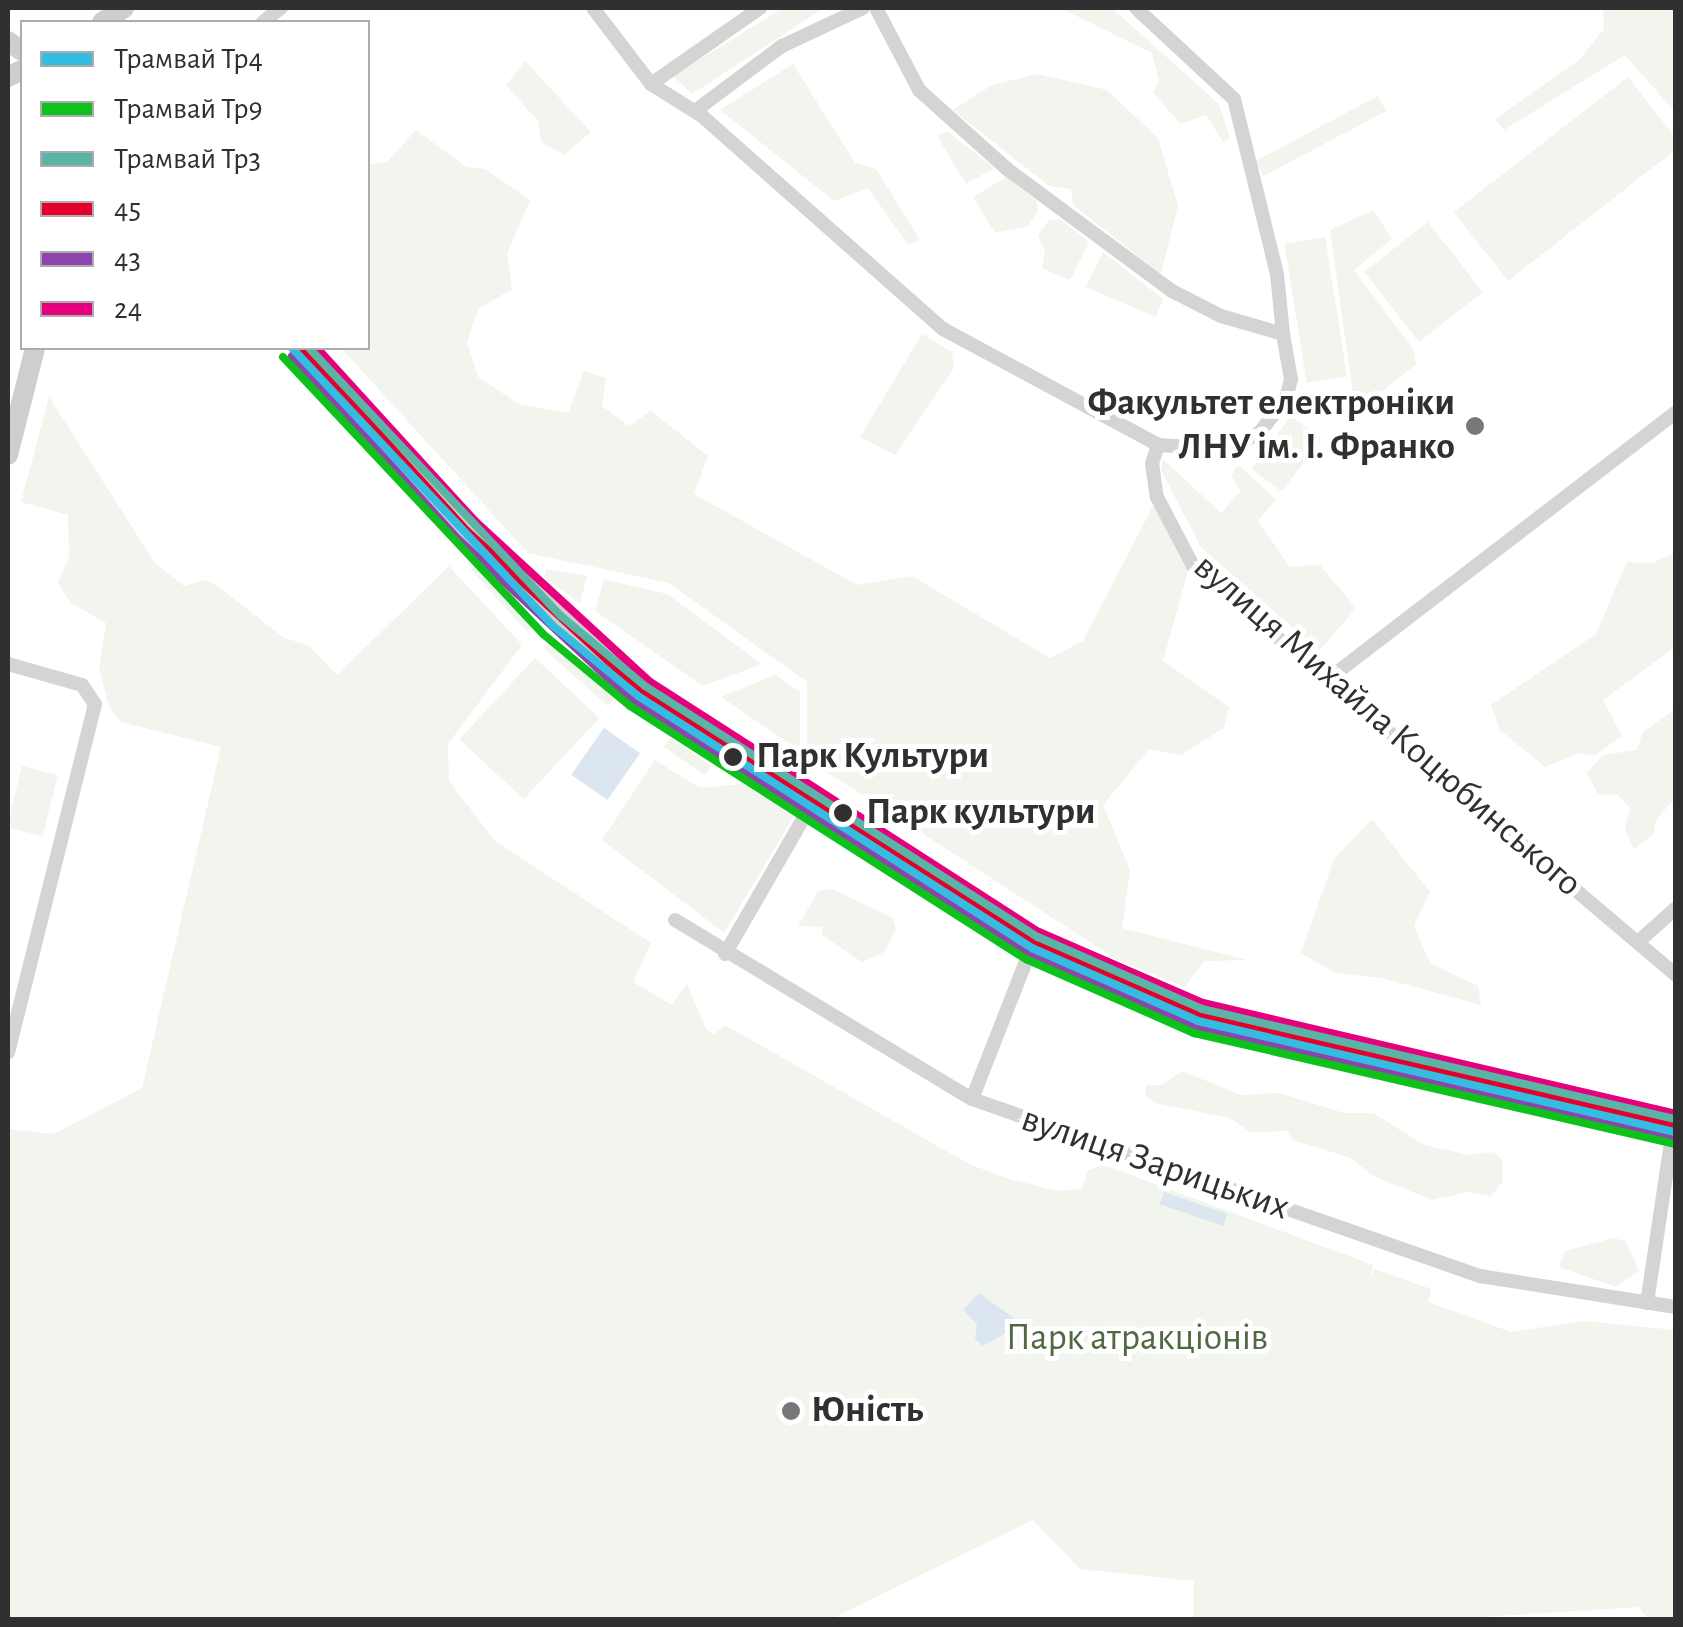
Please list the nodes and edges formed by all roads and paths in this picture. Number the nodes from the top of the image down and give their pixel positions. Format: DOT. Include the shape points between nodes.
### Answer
graph roads {
  1 [pos="592,8"];
  2 [pos="760,8"];
  3 [pos="863,8"];
  4 [pos="876,8"];
  5 [pos="1136,8"];
  6 [pos="650,84"];
  7 [pos="695,111"];
  8 [pos="1283,334"];
  9 [pos="34,350"];
  10 [pos="303,350"];
  11 [pos="1676,412"];
  12 [pos="1158,445"];
  13 [pos="8,455"];
  14 [pos="8,664"];
  15 [pos="1327,680"];
  16 [pos="814,800"];
  17 [pos="1676,908"];
  18 [pos="675,920"];
  19 [pos="1638,942"];
  20 [pos="1033,943"];
  21 [pos="724,954"];
  22 [pos="1676,975"];
  23 [pos="8,1052"];
  24 [pos="972,1099"];
  25 [pos="1674,1127"];
  26 [pos="1647,1303"];
  27 [pos="1676,1308"];
  1 -- 6 [label="street"];
  2 -- 6 [label="street"];
  3 -- 7 [label="street" via="782,46"];
  4 -- 8 [label="street" via="918,90 1006,168 1172,291 1221,316"];
  5 -- 8 [label="street" via="1234,99 1277,274"];
  6 -- 7 [label="street"];
  7 -- 12 [label="street" via="942,329"];
  8 -- 12 [label="street" via="1291,380 1286,399 1259,432 1229,450"];
  9 -- 13 [label="main road"];
  10 -- 16 [label="main road" via="556,619 641,691"];
  11 -- 15 [label="street"];
  12 -- 15 [label="street, вулиця Михайла Коцюбинського" via="1152,463 1158,497 1193,566"];
  14 -- 23 [label="street" via="82,685 95,704"];
  15 -- 19 [label="street, вулиця Михайла Коцюбинського"];
  16 -- 20 [label="main road"];
  16 -- 21 [label="street"];
  17 -- 19 [label="street"];
  18 -- 21 [label="street, вулиця Зарицьких"];
  19 -- 22 [label="street, вулиця Михайла Коцюбинського"];
  20 -- 24 [label="street"];
  20 -- 25 [label="main road" via="1199,1015"];
  21 -- 24 [label="street, вулиця Зарицьких"];
  24 -- 26 [label="street, вулиця Зарицьких" via="1480,1276"];
  25 -- 26 [label="street"];
  26 -- 27 [label="street, вулиця Зарицьких"];
}
